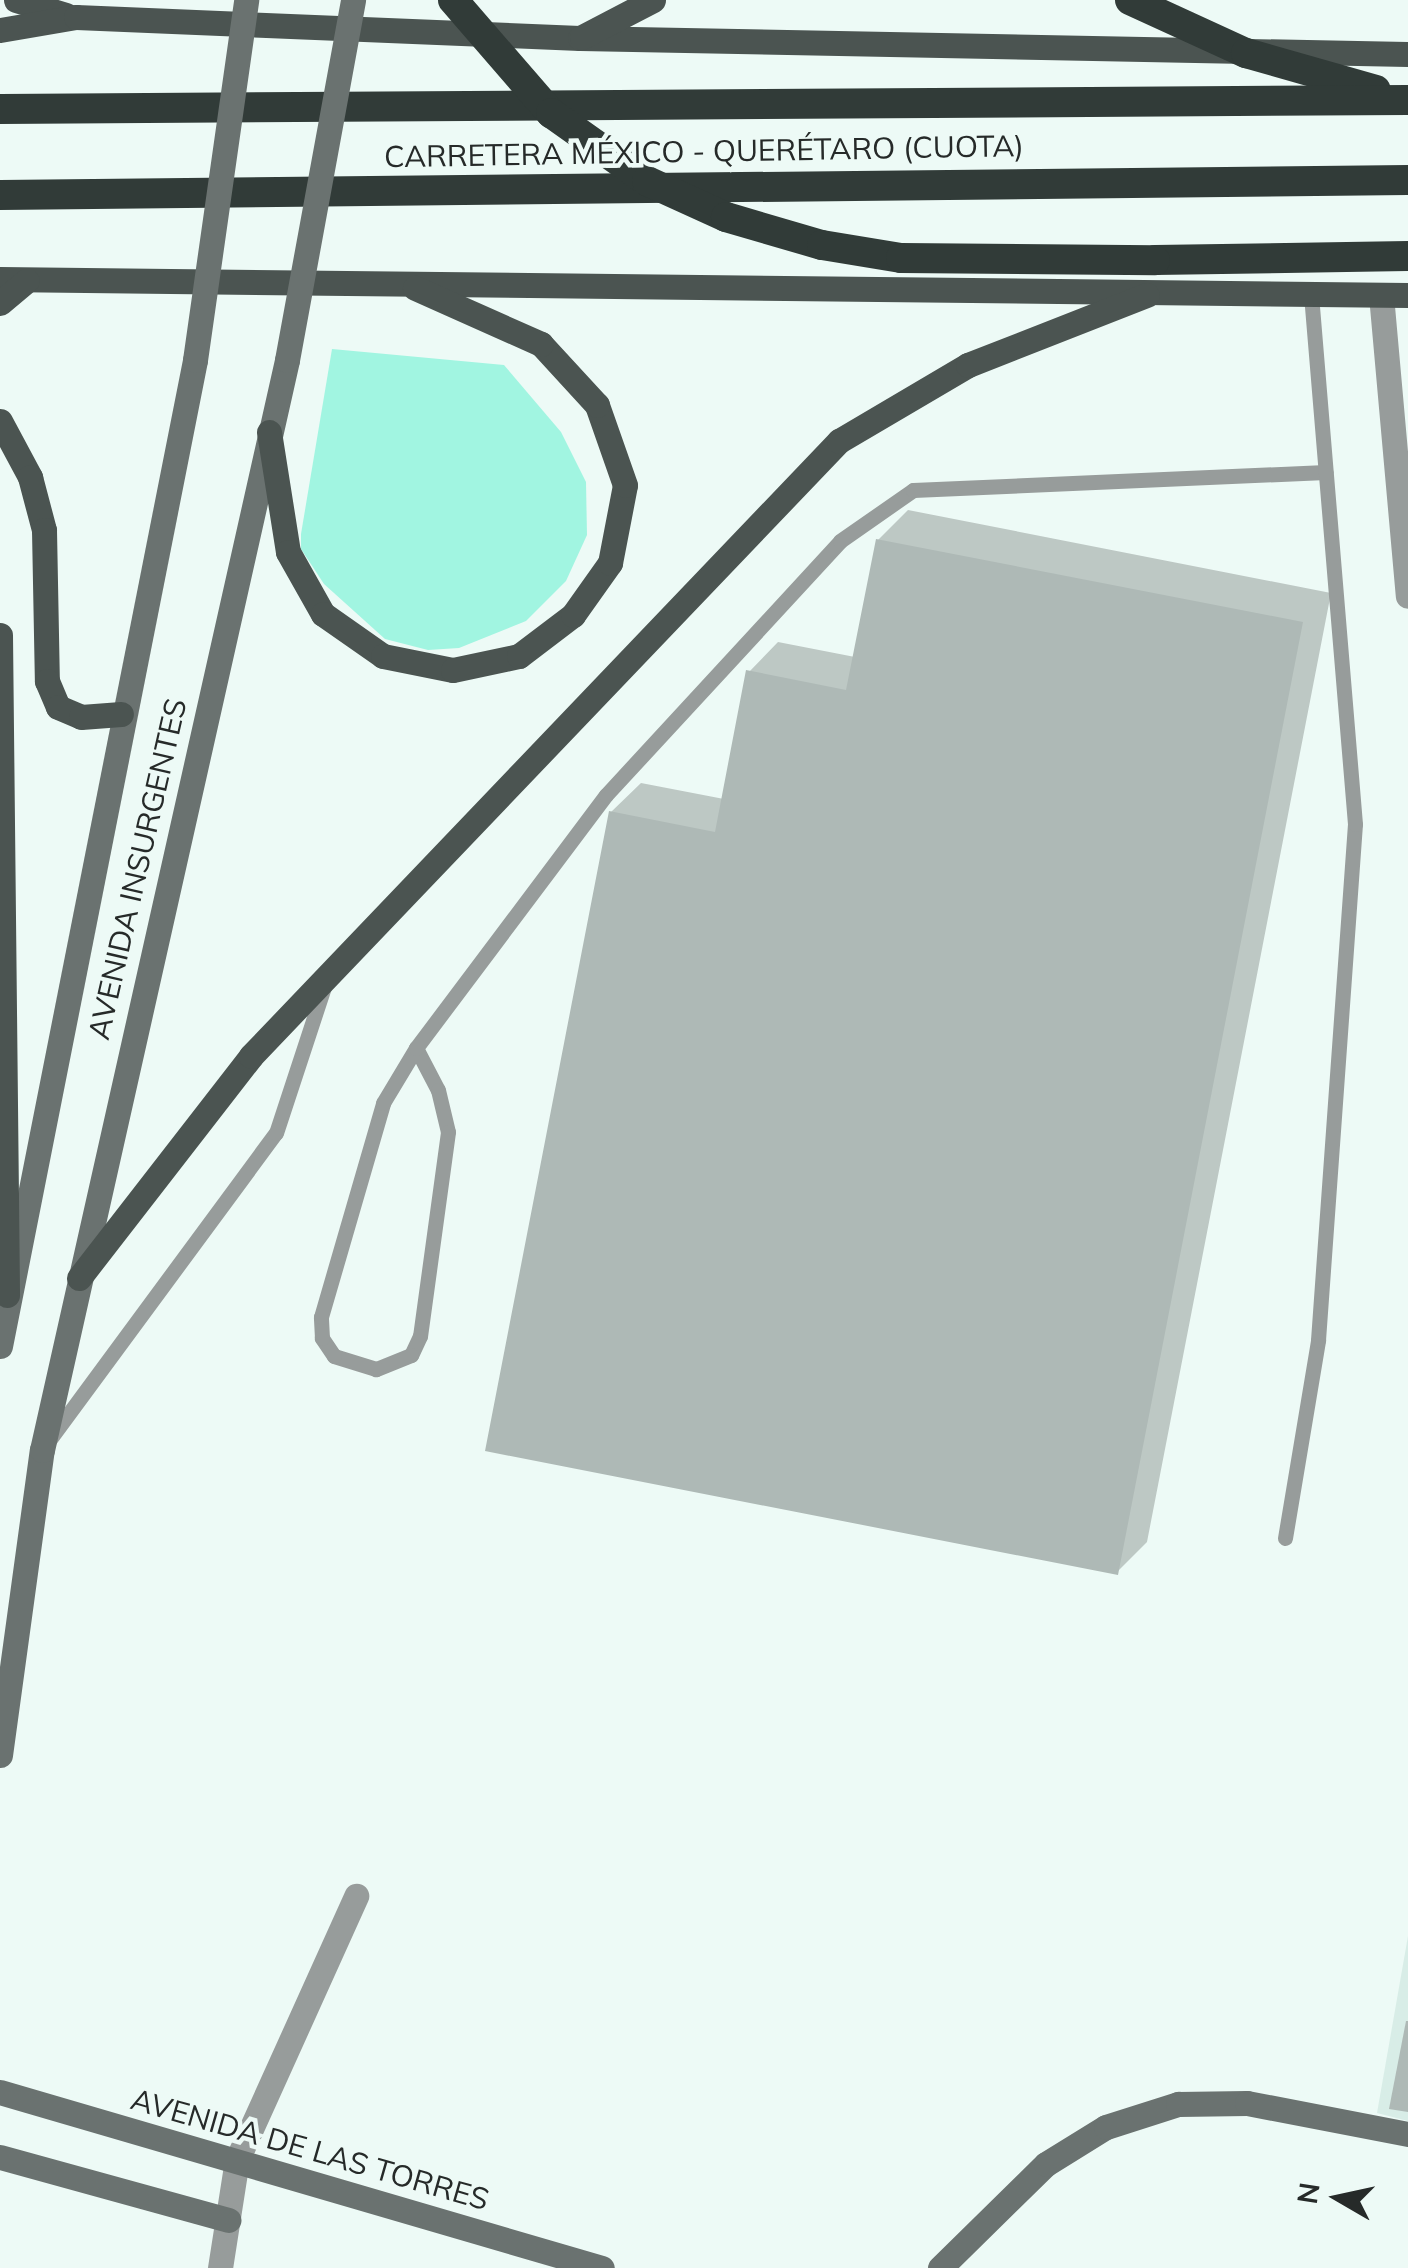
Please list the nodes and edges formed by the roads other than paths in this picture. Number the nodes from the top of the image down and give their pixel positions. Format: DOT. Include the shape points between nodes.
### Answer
graph roads {
  1 [pos="16,0"];
  2 [pos="246,0"];
  3 [pos="352,0"];
  4 [pos="453,0"];
  5 [pos="652,0"];
  6 [pos="1130,0"];
  7 [pos="76,17"];
  8 [pos="0,30"];
  9 [pos="580,38"];
  10 [pos="1246,54"];
  11 [pos="1408,54"];
  12 [pos="1408,99"];
  13 [pos="0,109"];
  14 [pos="1408,180"];
  15 [pos="0,195"];
  16 [pos="1408,256"];
  17 [pos="0,279"];
  18 [pos="27,280"];
  19 [pos="406,284"];
  20 [pos="1147,294"];
  21 [pos="1408,294"];
  22 [pos="1311,295"];
  23 [pos="1382,295"];
  24 [pos="0,303"];
  25 [pos="0,421"];
  26 [pos="268,432"];
  27 [pos="1326,472"];
  28 [pos="1408,596"];
  29 [pos="0,635"];
  30 [pos="121,714"];
  31 [pos="327,977"];
  32 [pos="416,1048"];
  33 [pos="78,1278"];
  34 [pos="7,1296"];
  35 [pos="0,1346"];
  36 [pos="42,1450"];
  37 [pos="1286,1538"];
  38 [pos="0,1755"];
  39 [pos="356,1896"];
  40 [pos="0,2092"];
  41 [pos="1408,2134"];
  42 [pos="0,2157"];
  43 [pos="237,2160"];
  44 [pos="228,2220"];
  45 [pos="592,2267"];
  46 [pos="220,2268"];
  47 [pos="940,2268"];
  1 -- 7 [label="main road"];
  2 -- 30 [label="main road, AVENIDA INSURGENTES, bridge" via="195,360"];
  3 -- 26 [label="main road, AVENIDA INSURGENTES, bridge" via="288,360"];
  4 -- 16 [label="highway, bridge" via="550,113 647,181 726,218 822,245 901,258"];
  5 -- 9 [label="main road"];
  6 -- 10 [label="highway"];
  7 -- 8 [label="main road"];
  7 -- 9 [label="main road"];
  9 -- 10 [label="main road"];
  10 -- 11 [label="main road"];
  10 -- 12 [label="highway"];
  12 -- 13 [label="highway, CARRETERA MÉXICO - QUERÉTARO (CUOTA)"];
  14 -- 15 [label="highway, CARRETERA MÉXICO - QUERÉTARO (CUOTA)"];
  17 -- 18 [label="main road"];
  18 -- 19 [label="main road"];
  18 -- 24 [label="main road"];
  19 -- 20 [label="main road"];
  19 -- 26 [label="main road" via="541,344 597,404 625,485 610,563 573,615 519,656 469,667 452,670 384,656 323,614 288,552"];
  20 -- 22 [label="main road"];
  20 -- 31 [label="main road" via="968,365 840,441"];
  21 -- 23 [label="main road"];
  22 -- 23 [label="main road"];
  22 -- 27 [label="lane"];
  23 -- 28 [label="street"];
  25 -- 30 [label="main road" via="30,477 44,530 47,681 58,707 81,717"];
  26 -- 33 [label="main road, AVENIDA INSURGENTES"];
  27 -- 32 [label="lane" via="913,490 840,541 606,794"];
  27 -- 37 [label="lane" via="1354,824 1318,1340"];
  29 -- 34 [label="main road"];
  30 -- 34 [label="main road, AVENIDA INSURGENTES"];
  31 -- 33 [label="main road" via="251,1056"];
  31 -- 36 [label="lane" via="276,1133"];
  32 -- 32 [label="lane" via="383,1103 322,1317 322,1338 334,1356 376,1369 411,1355 420,1336 448,1132 438,1090"];
  33 -- 36 [label="main road, AVENIDA INSURGENTES"];
  34 -- 35 [label="main road, AVENIDA INSURGENTES"];
  36 -- 38 [label="main road, AVENIDA INSURGENTES"];
  39 -- 43 [label="street"];
  40 -- 43 [label="main road, AVENIDA DE LAS TORRES"];
  41 -- 47 [label="main road" via="1246,2104 1178,2104 1106,2128 1046,2164"];
  42 -- 44 [label="main road"];
  43 -- 44 [label="street"];
  43 -- 45 [label="main road, AVENIDA DE LAS TORRES"];
  44 -- 46 [label="street"];
}
